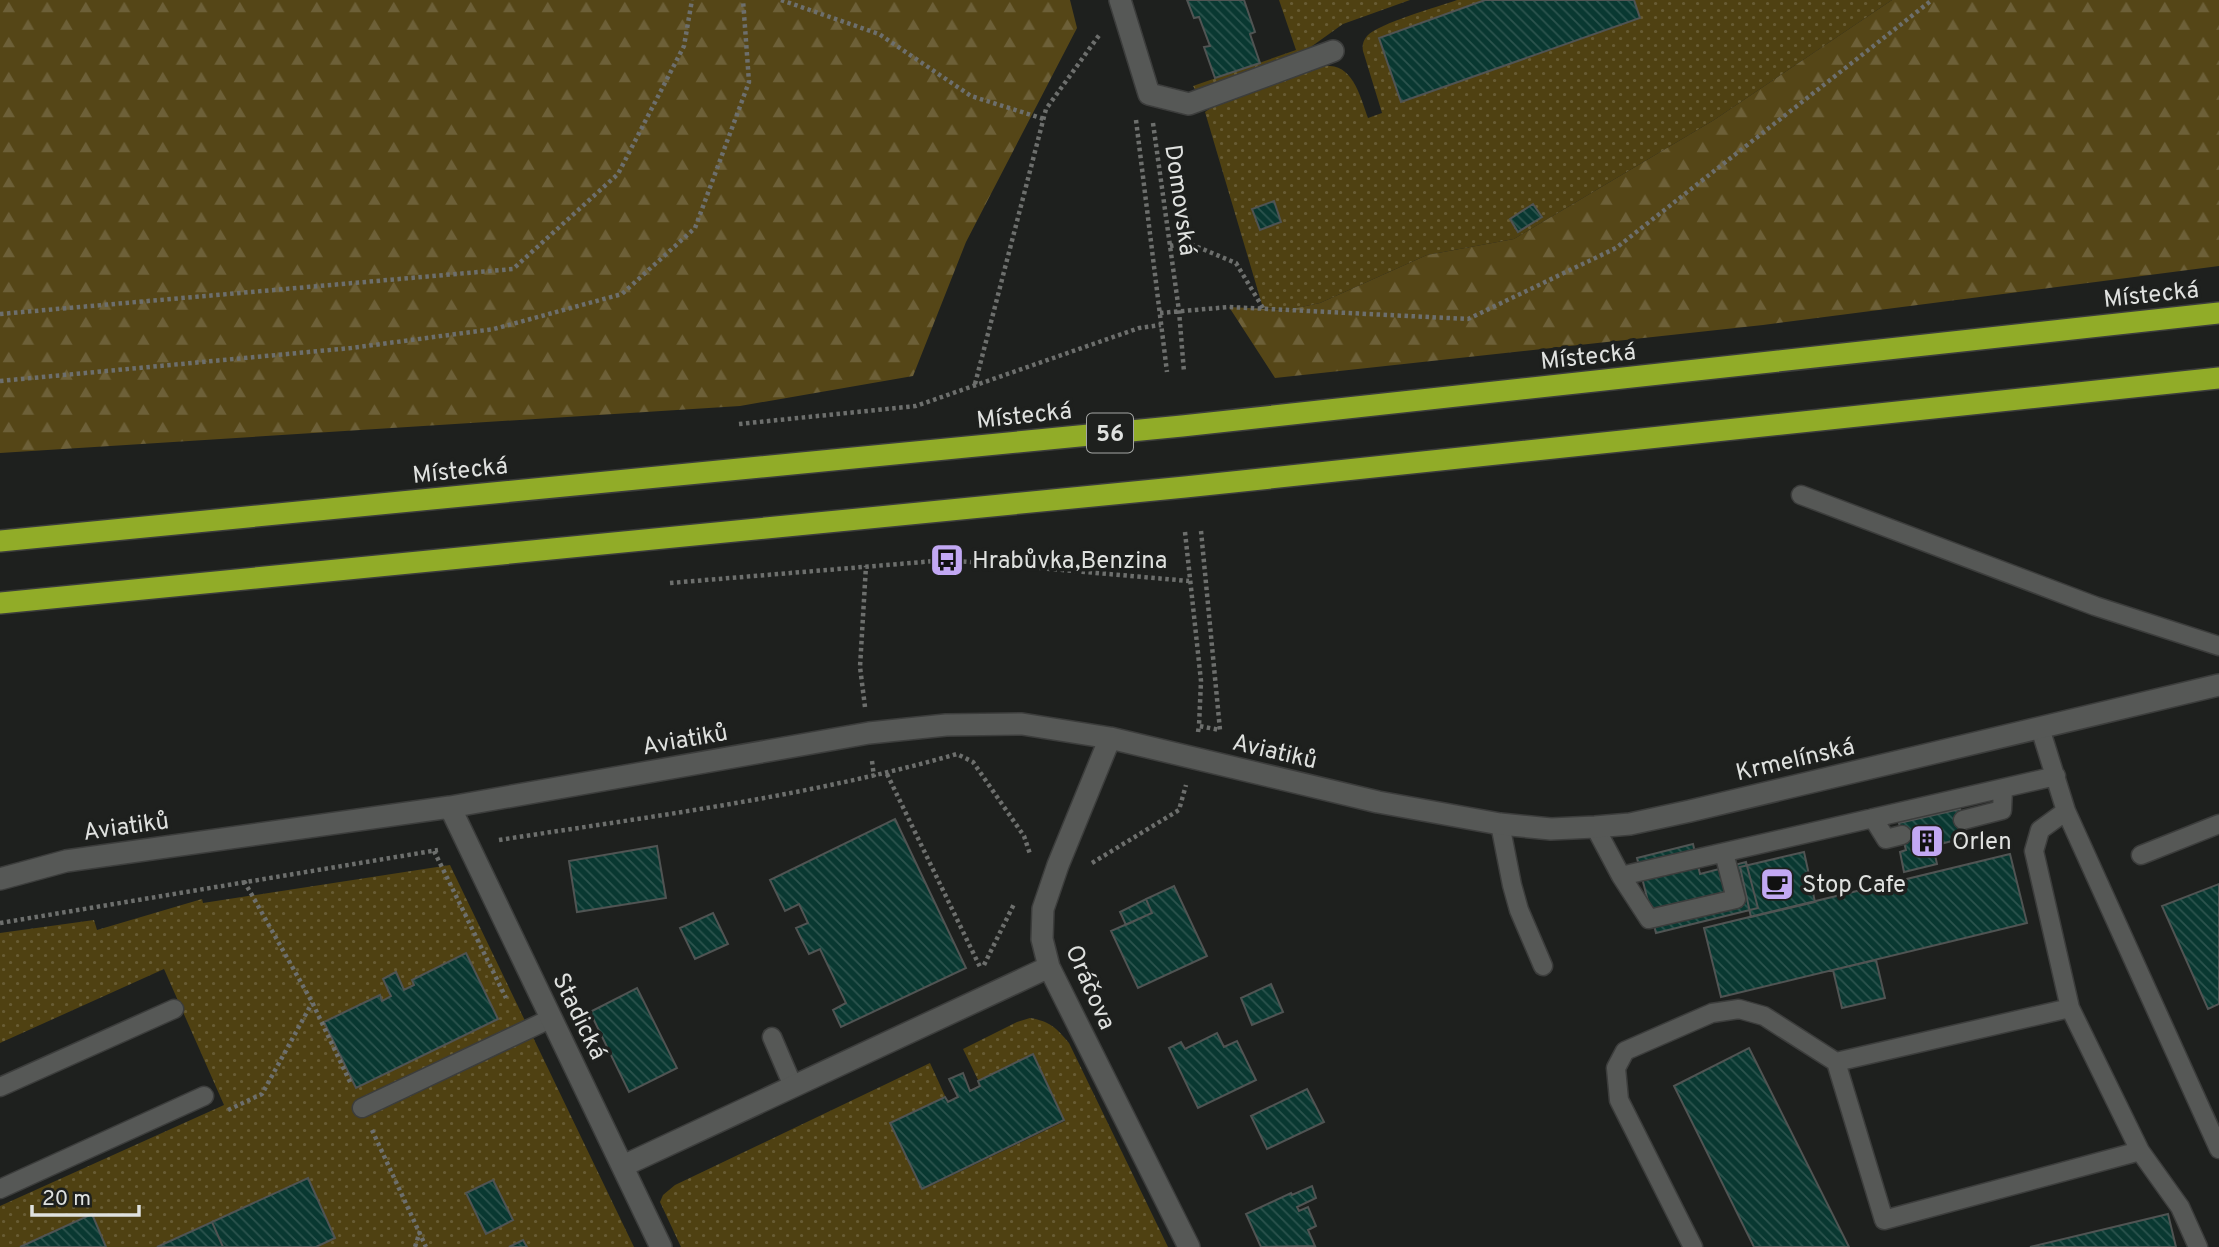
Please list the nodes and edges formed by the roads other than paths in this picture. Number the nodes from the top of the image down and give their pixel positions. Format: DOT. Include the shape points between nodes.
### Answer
graph roads {
  1 [pos="1120,2"];
  2 [pos="1333,51"];
  3 [pos="2219,313"];
  4 [pos="2219,378"];
  5 [pos="1801,495"];
  6 [pos="0,541"];
  7 [pos="0,603"];
  8 [pos="2219,646"];
  9 [pos="2219,685"];
  10 [pos="2040,728"];
  11 [pos="1110,738"];
  12 [pos="2056,776"];
  13 [pos="2003,789"];
  14 [pos="1378,802"];
  15 [pos="450,807"];
  16 [pos="2066,811"];
  17 [pos="1873,818"];
  18 [pos="1963,820"];
  19 [pos="1500,824"];
  20 [pos="2219,824"];
  21 [pos="1595,827"];
  22 [pos="1902,835"];
  23 [pos="1724,853"];
  24 [pos="2141,855"];
  25 [pos="1621,876"];
  26 [pos="0,880"];
  27 [pos="1543,966"];
  28 [pos="1049,967"];
  29 [pos="2070,1008"];
  30 [pos="174,1009"];
  31 [pos="552,1018"];
  32 [pos="772,1037"];
  33 [pos="1836,1062"];
  34 [pos="793,1086"];
  35 [pos="0,1087"];
  36 [pos="204,1096"];
  37 [pos="362,1108"];
  38 [pos="2219,1149"];
  39 [pos="2140,1151"];
  40 [pos="623,1166"];
  41 [pos="0,1189"];
  42 [pos="661,1247"];
  43 [pos="1189,1247"];
  44 [pos="1693,1247"];
  45 [pos="2198,1247"];
  1 -- 2 [label="street" via="1149,94 1189,104"];
  3 -- 6 [label="highway, Místecká / 56" via="1182,426"];
  4 -- 7 [label="highway" via="1171,489"];
  5 -- 8 [label="lane" via="2095,606"];
  9 -- 10 [label="street, Krmelínská"];
  10 -- 12 [label="lane"];
  10 -- 21 [label="street, Krmelínská" via="1690,811"];
  11 -- 14 [label="street, Aviatiků"];
  11 -- 15 [label="street, Aviatiků" via="1022,724 869,733"];
  11 -- 28 [label="street, Oráčova" via="1043,909 1042,939"];
  12 -- 13 [label="lane"];
  12 -- 16 [label="lane"];
  13 -- 17 [label="lane"];
  13 -- 18 [label="lane" via="2002,810"];
  14 -- 19 [label="street, Krmelínská"];
  15 -- 26 [label="street, Aviatiků" via="66,861"];
  15 -- 31 [label="street, Stadická"];
  16 -- 29 [label="lane" via="2040,830 2034,851"];
  16 -- 38 [label="lane"];
  17 -- 22 [label="lane" via="1886,839"];
  17 -- 23 [label="lane"];
  19 -- 21 [label="street, Krmelínská"];
  19 -- 27 [label="lane" via="1511,885"];
  20 -- 24 [label="lane"];
  21 -- 25 [label="lane"];
  23 -- 25 [label="lane"];
  23 -- 25 [label="lane" via="1736,899 1649,919"];
  28 -- 34 [label="street"];
  28 -- 43 [label="street, Oráčova"];
  29 -- 33 [label="lane"];
  29 -- 39 [label="lane"];
  30 -- 35 [label="lane"];
  31 -- 37 [label="lane"];
  31 -- 40 [label="street, Stadická"];
  32 -- 34 [label="lane"];
  33 -- 39 [label="lane" via="1884,1220"];
  33 -- 44 [label="lane" via="1764,1016 1740,1009 1712,1013 1625,1051 1616,1068 1619,1100"];
  34 -- 40 [label="street"];
  36 -- 41 [label="lane"];
  39 -- 45 [label="lane" via="2180,1207"];
  40 -- 42 [label="street, Stadická"];
}
